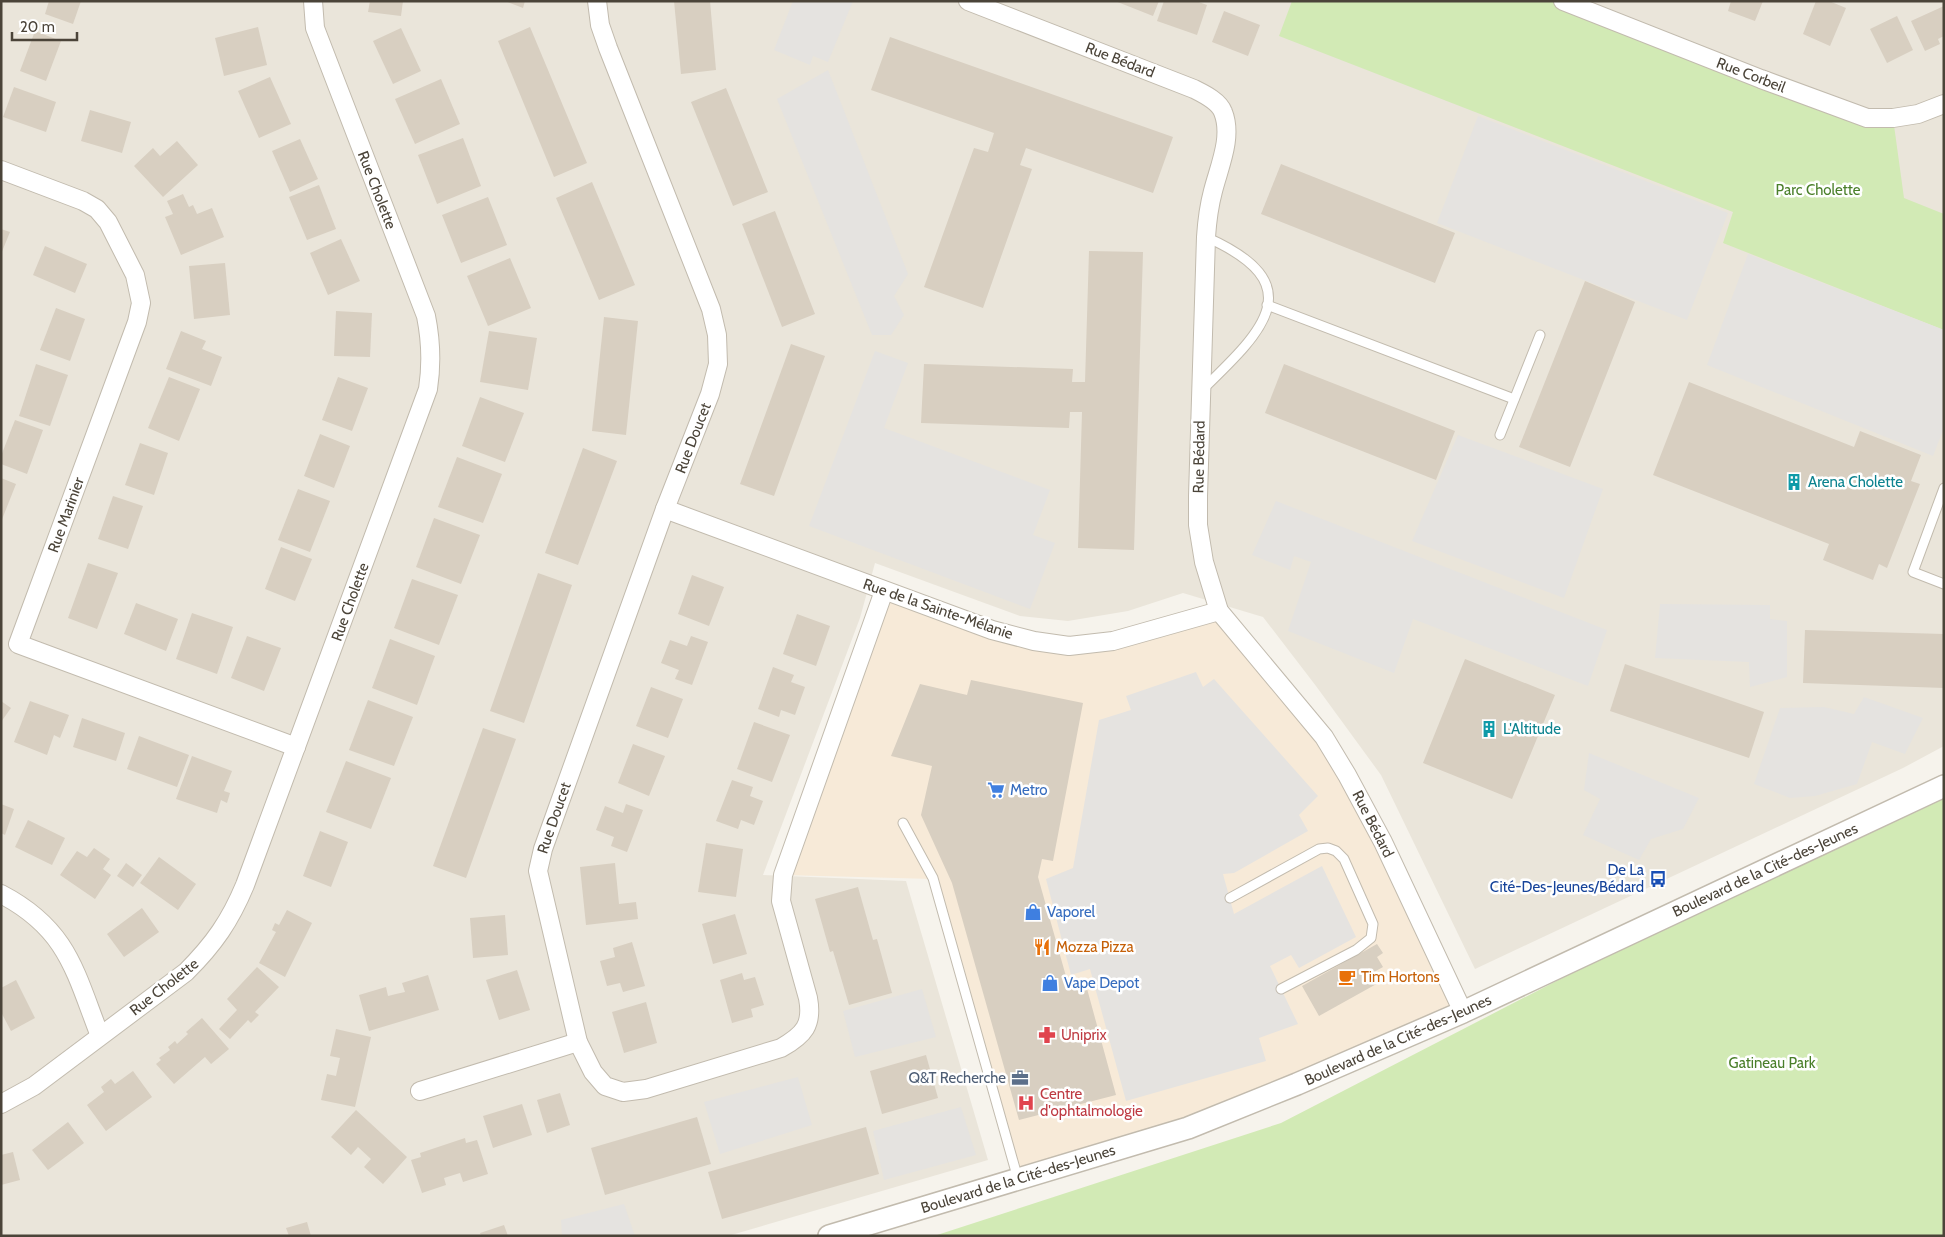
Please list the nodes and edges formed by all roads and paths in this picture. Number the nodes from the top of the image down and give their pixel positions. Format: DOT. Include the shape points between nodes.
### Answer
graph roads {
  1 [pos="313,1"];
  2 [pos="597,1"];
  3 [pos="968,1"];
  4 [pos="1563,1"];
  5 [pos="1944,104"];
  6 [pos="1,170"];
  7 [pos="1206,237"];
  8 [pos="1267,305"];
  9 [pos="1540,335"];
  10 [pos="1201,391"];
  11 [pos="1514,399"];
  12 [pos="1500,435"];
  13 [pos="1944,488"];
  14 [pos="665,508"];
  15 [pos="1944,584"];
  16 [pos="884,591"];
  17 [pos="1219,611"];
  18 [pos="296,747"];
  19 [pos="1944,786"];
  20 [pos="903,822"];
  21 [pos="1,894"];
  22 [pos="1230,898"];
  23 [pos="1281,989"];
  24 [pos="1463,1012"];
  25 [pos="100,1036"];
  26 [pos="578,1042"];
  27 [pos="420,1091"];
  28 [pos="1,1104"];
  29 [pos="1018,1179"];
  30 [pos="829,1236"];
  1 -- 18 [label="street, Rue Cholette" via="315,28 426,316 432,364 428,389"];
  2 -- 14 [label="street, Rue Doucet" via="600,26 711,309 717,335 718,364 710,394"];
  3 -- 7 [label="street, Rue Bédard" via="1194,89 1218,104 1223,111 1226,134"];
  4 -- 5 [label="street, Rue Corbeil" via="1867,118 1918,114"];
  6 -- 18 [label="street, Rue Marinier" via="97,209 108,222 135,275 141,303 137,322 18,644"];
  7 -- 8 [label="lane" via="1226,246 1256,267 1268,286"];
  7 -- 10 [label="street, Rue Bédard"];
  8 -- 10 [label="lane" via="1260,326 1246,347"];
  8 -- 11 [label="lane"];
  9 -- 11 [label="lane"];
  10 -- 17 [label="street, Rue Bédard" via="1198,525 1204,562"];
  11 -- 12 [label="lane"];
  13 -- 15 [label="lane" via="1913,572"];
  14 -- 16 [label="street, Rue de la Sainte-Mélanie"];
  14 -- 26 [label="street, Rue Doucet" via="543,849 538,871"];
  16 -- 17 [label="street, Rue de la Sainte-Mélanie" via="992,630 1068,646 1113,641"];
  16 -- 26 [label="street, Rue Doucet" via="783,875 781,901 811,1014 806,1028 781,1048 646,1090 623,1092 605,1086 593,1072"];
  17 -- 24 [label="street, Rue Bédard" via="1324,737 1348,775"];
  18 -- 25 [label="street, Rue Cholette" via="235,910 222,932 186,972"];
  19 -- 24 [label="street, Boulevard de la Cité-des-Jeunes"];
  20 -- 29 [label="lane" via="933,878"];
  21 -- 25 [label="street" via="21,904 42,921 70,957"];
  22 -- 23 [label="lane" via="1319,849 1333,850 1344,859 1373,924 1371,938 1356,950"];
  24 -- 29 [label="street, Boulevard de la Cité-des-Jeunes" via="1188,1128"];
  25 -- 28 [label="street, Rue Cholette" via="34,1086"];
  26 -- 27 [label="street"];
  29 -- 30 [label="street, Boulevard de la Cité-des-Jeunes"];
}
